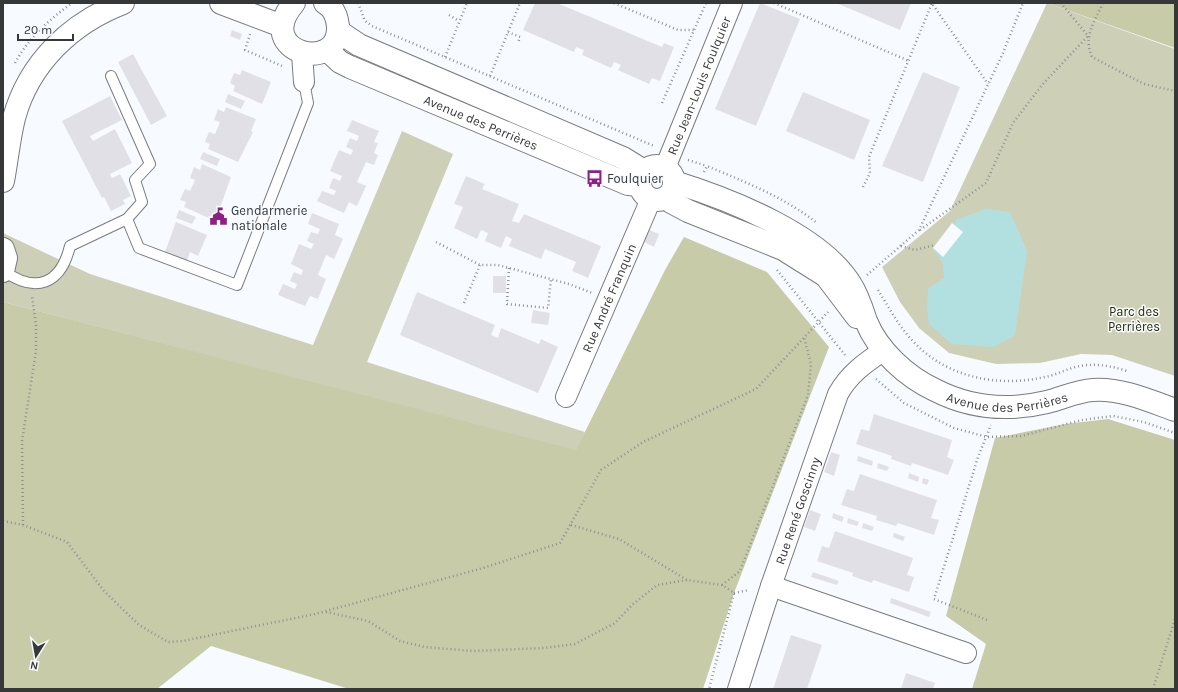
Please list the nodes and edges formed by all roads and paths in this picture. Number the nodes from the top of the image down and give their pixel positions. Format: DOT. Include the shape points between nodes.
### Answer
graph roads {
  1 [pos="123,3"];
  2 [pos="221,3"];
  3 [pos="294,3"];
  4 [pos="325,3"];
  5 [pos="358,3"];
  6 [pos="467,3"];
  7 [pos="520,3"];
  8 [pos="614,3"];
  9 [pos="706,3"];
  10 [pos="732,3"];
  11 [pos="774,3"];
  12 [pos="1023,3"];
  13 [pos="1062,3"];
  14 [pos="1103,3"];
  15 [pos="933,4"];
  16 [pos="448,15"];
  17 [pos="459,21"];
  18 [pos="282,26"];
  19 [pos="695,30"];
  20 [pos="338,32"];
  21 [pos="508,32"];
  22 [pos="1088,36"];
  23 [pos="518,43"];
  24 [pos="327,50"];
  25 [pos="302,54"];
  26 [pos="445,57"];
  27 [pos="909,61"];
  28 [pos="111,76"];
  29 [pos="490,76"];
  30 [pos="304,82"];
  31 [pos="988,84"];
  32 [pos="1175,91"];
  33 [pos="662,103"];
  34 [pos="706,166"];
  35 [pos="659,179"];
  36 [pos="3,181"];
  37 [pos="863,187"];
  38 [pos="127,219"];
  39 [pos="919,230"];
  40 [pos="436,242"];
  41 [pos="935,245"];
  42 [pos="900,246"];
  43 [pos="3,249"];
  44 [pos="480,265"];
  45 [pos="509,268"];
  46 [pos="3,271"];
  47 [pos="551,279"];
  48 [pos="25,282"];
  49 [pos="846,291"];
  50 [pos="608,300"];
  51 [pos="464,303"];
  52 [pos="804,337"];
  53 [pos="884,350"];
  54 [pos="566,397"];
  55 [pos="1175,410"];
  56 [pos="987,437"];
  57 [pos="3,521"];
  58 [pos="23,525"];
  59 [pos="571,525"];
  60 [pos="687,580"];
  61 [pos="722,585"];
  62 [pos="771,586"];
  63 [pos="325,612"];
  64 [pos="1175,619"];
  65 [pos="987,620"];
  66 [pos="966,653"];
  67 [pos="709,689"];
  68 [pos="738,689"];
  69 [pos="1153,689"];
  1 -- 36 [label="street" via="101,12 71,32 48,53 28,80 14,118"];
  2 -- 18 [label="street"];
  3 -- 18 [label="street" via="285,13"];
  4 -- 20 [label="street" via="331,6 338,18"];
  5 -- 26 [label="path" via="365,22"];
  6 -- 17 [label="path"];
  7 -- 21 [label="path"];
  8 -- 19 [label="path" via="678,30"];
  9 -- 19 [label="path"];
  10 -- 35 [label="street, Rue Jean-Louis Foulquier"];
  11 -- 27 [label="path"];
  12 -- 31 [label="path"];
  13 -- 22 [label="path"];
  14 -- 22 [label="path"];
  15 -- 27 [label="path"];
  15 -- 31 [label="path"];
  16 -- 17 [label="path"];
  17 -- 26 [label="path"];
  18 -- 25 [label="street" via="284,38 291,48"];
  19 -- 33 [label="path"];
  20 -- 24 [label="street"];
  20 -- 35 [label="street, Avenue des Perrières" via="359,45 623,158"];
  21 -- 23 [label="path" via="520,37"];
  21 -- 29 [label="path"];
  22 -- 32 [label="path" via="1088,48 1092,57 1144,84"];
  22 -- 39 [label="path" via="1042,85 1013,122 986,183"];
  24 -- 25 [label="street" via="315,54"];
  24 -- 35 [label="street, Avenue des Perrières" via="350,67 628,184"];
  25 -- 30 [label="street"];
  26 -- 29 [label="path"];
  27 -- 37 [label="path" via="869,157 870,173"];
  28 -- 38 [label="lane" via="150,164 135,180 142,202"];
  29 -- 35 [label="path"];
  30 -- 38 [label="lane" via="308,103 237,285 139,248"];
  31 -- 39 [label="path"];
  34 -- 35 [label="path"];
  35 -- 49 [label="street, Avenue des Perrières" via="697,189 801,237 837,267"];
  35 -- 50 [label="street, Rue André Franquin"];
  38 -- 48 [label="lane" via="70,246 67,260 54,278 36,283"];
  39 -- 42 [label="path"];
  40 -- 44 [label="path"];
  41 -- 42 [label="path" via="915,250"];
  42 -- 49 [label="path"];
  43 -- 46 [label="street" via="6,258"];
  44 -- 45 [label="path"];
  44 -- 51 [label="path"];
  45 -- 47 [label="path"];
  45 -- 47 [label="path" via="507,304 548,308"];
  46 -- 48 [label="lane"];
  47 -- 50 [label="path"];
  48 -- 58 [label="path" via="32,296 36,351 22,441"];
  49 -- 52 [label="path"];
  49 -- 53 [label="street, Avenue des Perrières" via="864,310 867,322"];
  50 -- 54 [label="street, Rue André Franquin"];
  52 -- 59 [label="path" via="756,389 643,442 600,470"];
  52 -- 61 [label="path" via="811,364 808,395 740,571"];
  53 -- 55 [label="street, Avenue des Perrières" via="900,367 934,390 974,405 1034,405 1077,391 1095,389 1123,393"];
  53 -- 62 [label="street, Rue René Goscinny" via="856,370 845,381 838,394"];
  56 -- 65 [label="path" via="978,457 934,599"];
  57 -- 58 [label="path"];
  58 -- 63 [label="path" via="67,542 104,591 129,616 168,642 183,642"];
  59 -- 60 [label="path" via="619,539"];
  59 -- 63 [label="path" via="560,543 483,568"];
  60 -- 61 [label="path"];
  60 -- 63 [label="path" via="657,585 615,623 575,644 544,648 473,651 425,647 400,641 368,621"];
  61 -- 67 [label="path" via="734,593"];
  62 -- 66 [label="street"];
  62 -- 68 [label="street, Rue René Goscinny"];
  64 -- 69 [label="path"];
}
